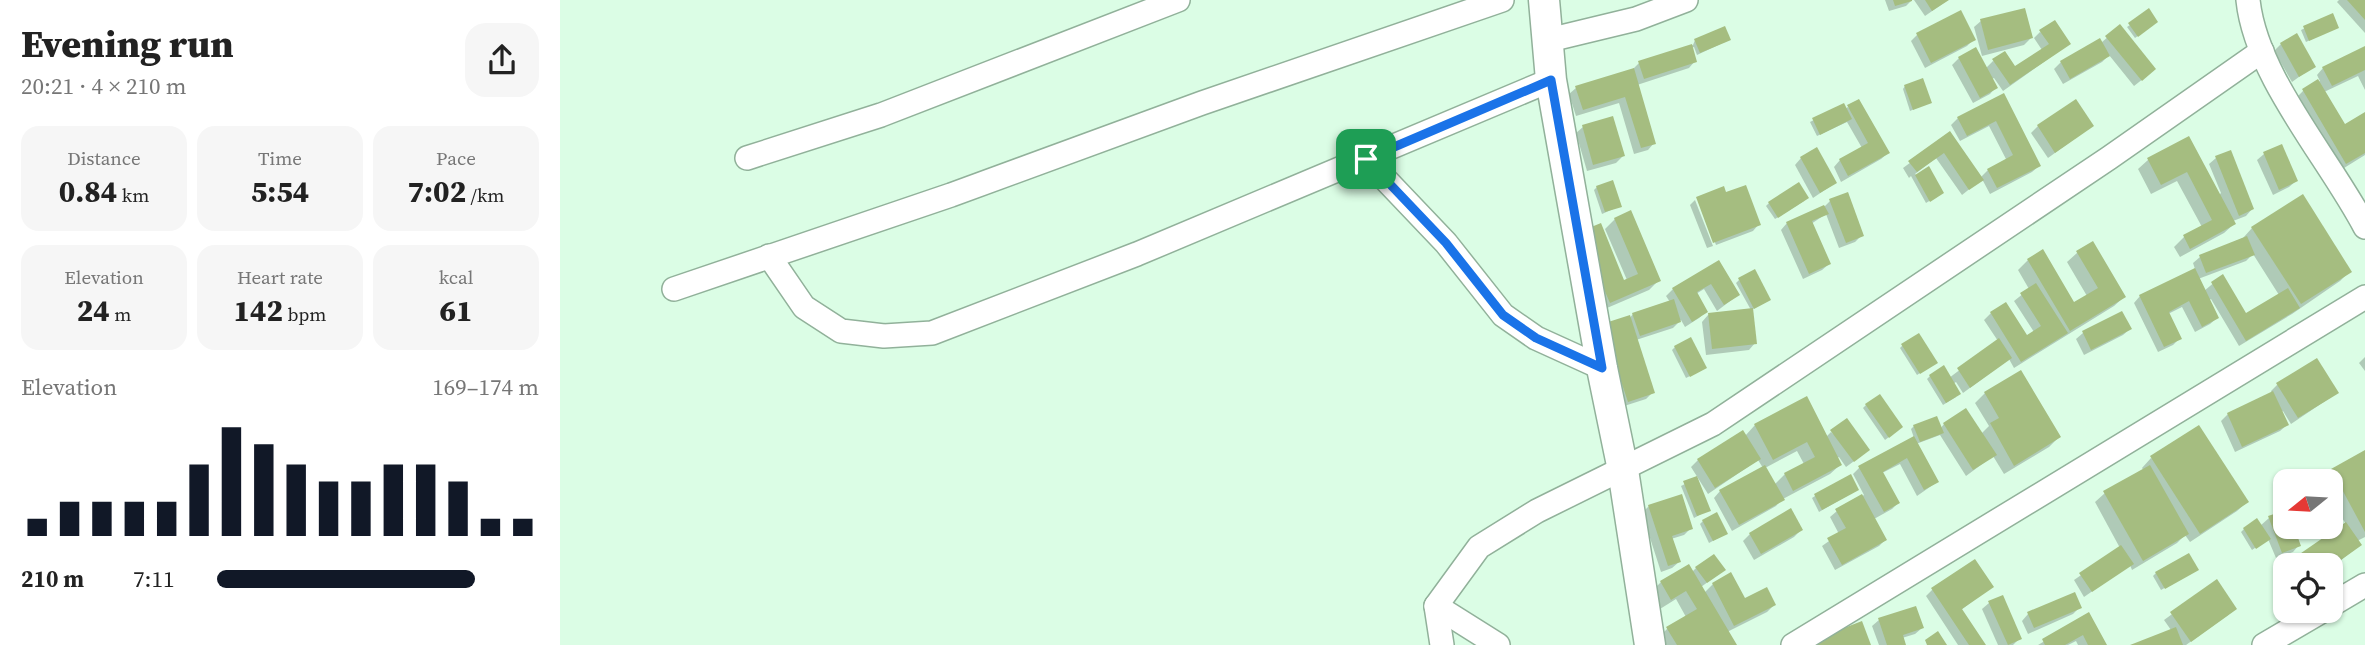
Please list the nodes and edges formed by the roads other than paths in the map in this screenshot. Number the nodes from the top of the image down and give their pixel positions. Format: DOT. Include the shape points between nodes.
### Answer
graph roads {
  1 [pos="1178,0"];
  2 [pos="1502,0"];
  3 [pos="1544,0"];
  4 [pos="1686,0"];
  5 [pos="2246,2"];
  6 [pos="1549,40"];
  7 [pos="2262,51"];
  8 [pos="1551,80"];
  9 [pos="747,158"];
  10 [pos="1366,159"];
  11 [pos="2358,197"];
  12 [pos="2365,227"];
  13 [pos="769,256"];
  14 [pos="674,289"];
  15 [pos="2365,297"];
  16 [pos="1602,368"];
  17 [pos="1623,470"];
  18 [pos="2365,585"];
  19 [pos="2343,598"];
  20 [pos="1436,606"];
  21 [pos="2302,623"];
  22 [pos="1442,645"];
  23 [pos="1498,645"];
  24 [pos="1650,645"];
  25 [pos="1793,645"];
  26 [pos="2264,645"];
  1 -- 9 [label="street" via="881,115"];
  2 -- 13 [label="street"];
  3 -- 6 [label="street"];
  4 -- 6 [label="street" via="1636,19"];
  5 -- 7 [label="street"];
  6 -- 8 [label="street"];
  7 -- 11 [label="street" via="2282,93"];
  7 -- 17 [label="street" via="1736,409"];
  8 -- 10 [label="street"];
  8 -- 16 [label="street"];
  10 -- 13 [label="street" via="932,333 884,336 841,331 804,307"];
  10 -- 16 [label="street" via="1446,243 1503,315 1536,338"];
  11 -- 12 [label="street"];
  13 -- 14 [label="street"];
  15 -- 25 [label="street"];
  16 -- 17 [label="street"];
  17 -- 20 [label="street" via="1537,511 1479,547"];
  17 -- 24 [label="street"];
  18 -- 19 [label="street"];
  20 -- 22 [label="street"];
  20 -- 23 [label="street"];
  21 -- 26 [label="street"];
}
